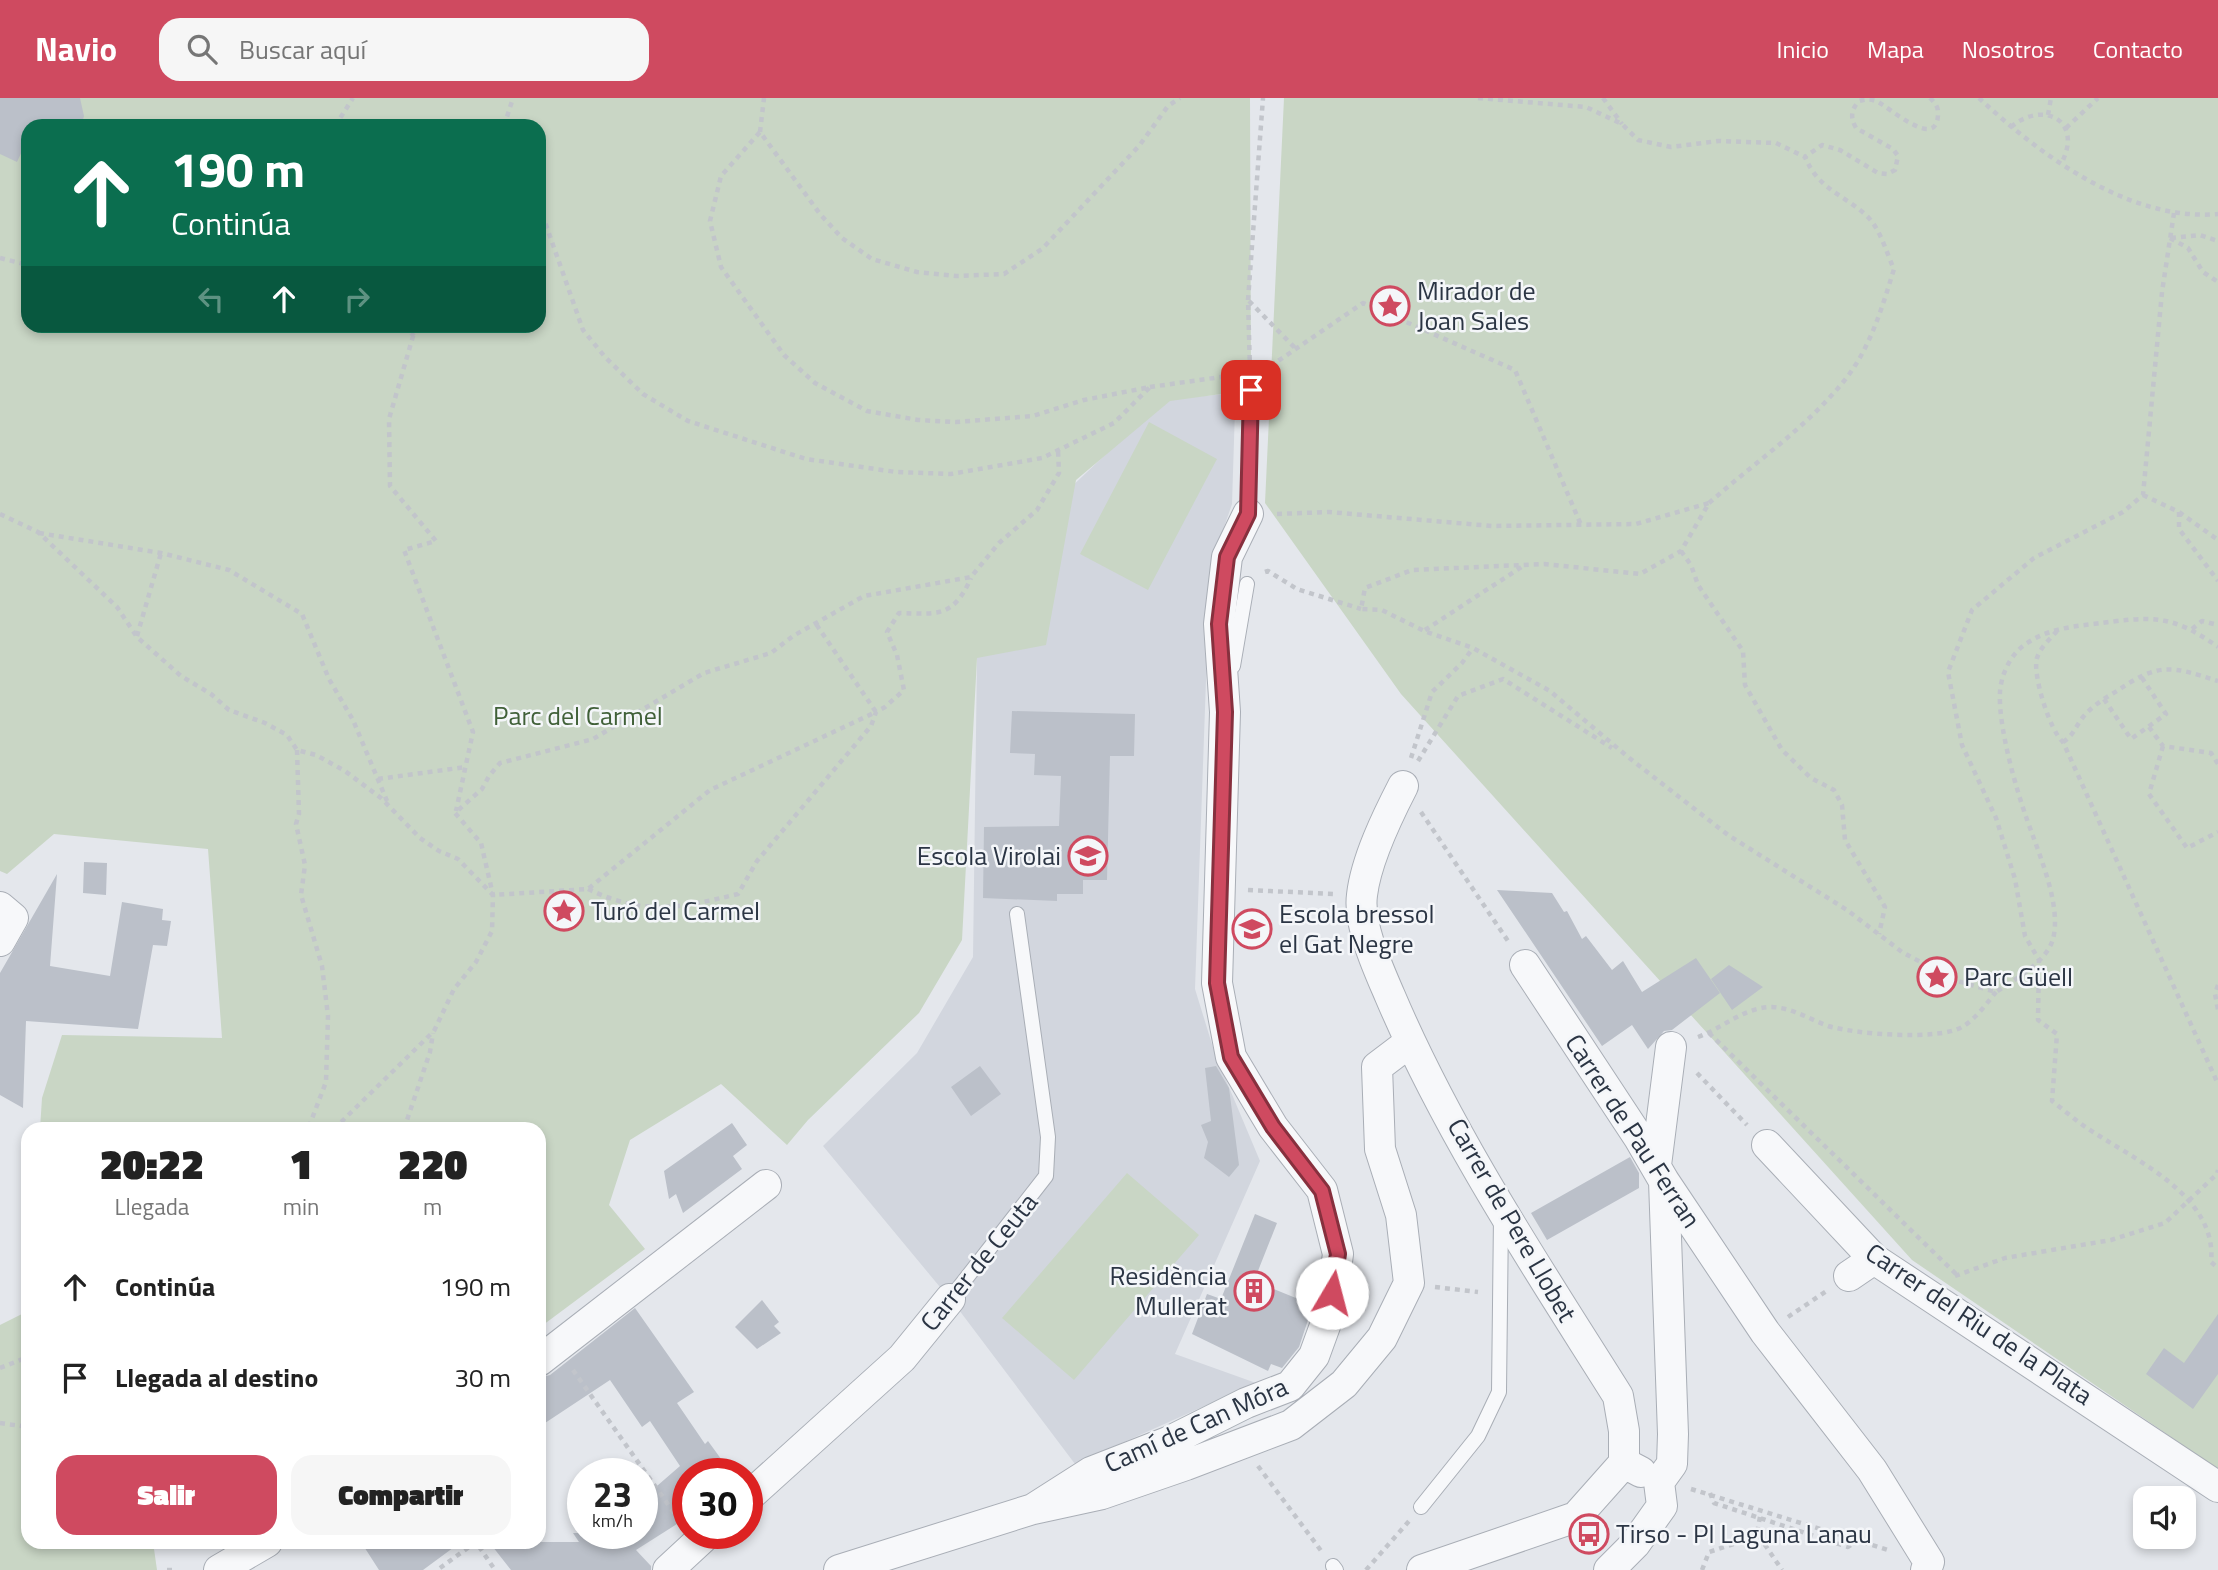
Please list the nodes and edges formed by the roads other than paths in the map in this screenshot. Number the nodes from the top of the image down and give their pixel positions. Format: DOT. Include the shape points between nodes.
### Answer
graph roads {
  1 [pos="1251,390"];
  2 [pos="1248,514"];
  3 [pos="1247,584"];
  4 [pos="1225,712"];
  5 [pos="1403,786"];
  6 [pos="1017,914"];
  7 [pos="1525,965"];
  8 [pos="1410,1042"];
  9 [pos="1671,1047"];
  10 [pos="1767,1145"];
  11 [pos="1660,1173"];
  12 [pos="765,1185"];
  13 [pos="1501,1209"];
  14 [pos="1874,1259"];
  15 [pos="1849,1276"];
  16 [pos="950,1299"];
  17 [pos="548,1354"];
  18 [pos="1624,1462"];
  19 [pos="1660,1482"];
  20 [pos="763,1483"];
  21 [pos="2218,1487"];
  22 [pos="1422,1507"];
  23 [pos="1033,1509"];
  24 [pos="255,1549"];
  25 [pos="691,1549"];
  26 [pos="1923,1567"];
  27 [pos="219,1570"];
  28 [pos="668,1570"];
  29 [pos="839,1570"];
  30 [pos="1422,1570"];
  31 [pos="1609,1570"];
  1 -- 2 [label="lane"];
  2 -- 4 [label="street, Camí de Can Móra" via="1227,557 1219,624"];
  3 -- 4 [label="lane"];
  4 -- 23 [label="street, Camí de Can Móra" via="1217,983 1231,1057 1273,1127 1322,1191 1338,1254 1330,1312 1314,1356 1290,1386 1091,1472"];
  5 -- 8 [label="street, Carrer de Pere Llobet" via="1381,830 1361,896 1369,946"];
  6 -- 16 [label="lane, Carrer de Ceuta" via="1048,1137 1046,1176"];
  7 -- 11 [label="street, Carrer de Pau Ferran"];
  8 -- 13 [label="street, Carrer de Pere Llobet"];
  8 -- 23 [label="street" via="1377,1067 1380,1149 1401,1215 1409,1283 1382,1338 1344,1384 1291,1425 1245,1451 1102,1494"];
  9 -- 11 [label="street"];
  10 -- 14 [label="street, Carrer del Riu de la Plata"];
  11 -- 19 [label="street" via="1673,1434 1672,1464"];
  11 -- 26 [label="street, Carrer de Pau Ferran" via="1765,1332 1871,1470"];
  12 -- 17 [label="street"];
  13 -- 18 [label="street, Carrer de Pere Llobet" via="1618,1396"];
  13 -- 22 [label="lane" via="1499,1392 1478,1436"];
  14 -- 15 [label="street"];
  14 -- 21 [label="street, Carrer del Riu de la Plata"];
  16 -- 20 [label="street, Carrer de Ceuta" via="902,1358"];
  18 -- 19 [label="street"];
  18 -- 30 [label="street" via="1576,1517"];
  19 -- 31 [label="street" via="1662,1506 1636,1544"];
  23 -- 29 [label="street"];
  24 -- 27 [label="street"];
  25 -- 28 [label="street"];
}
